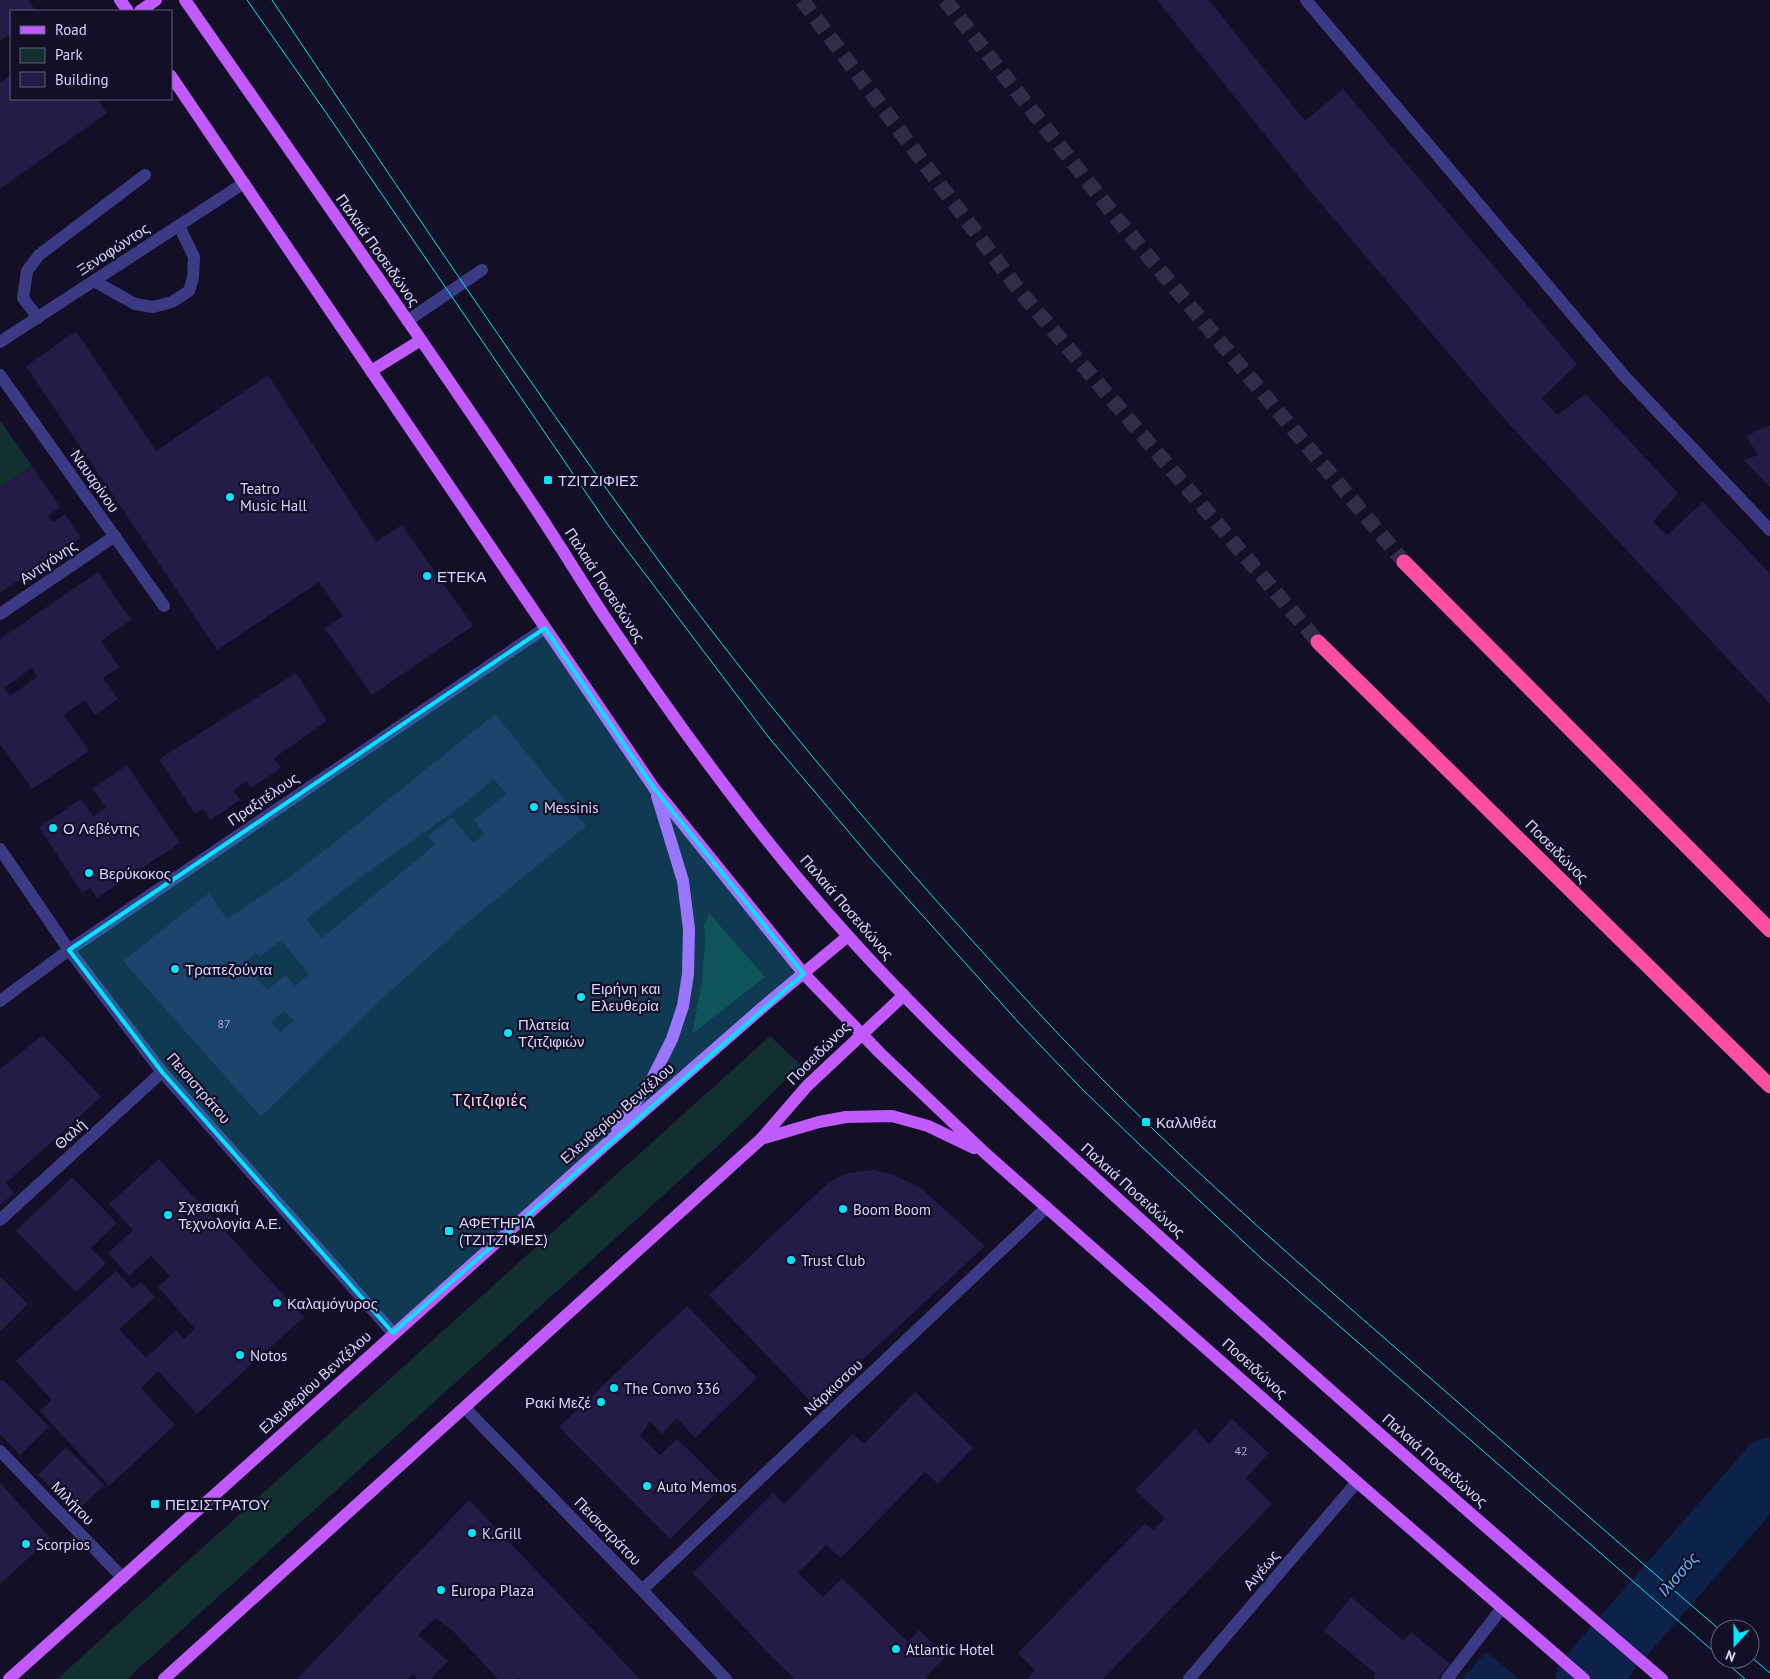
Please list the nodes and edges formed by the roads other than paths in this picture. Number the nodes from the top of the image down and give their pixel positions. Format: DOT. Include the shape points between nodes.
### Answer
graph roads {
  1 [pos="156,0"];
  2 [pos="185,0"];
  3 [pos="1306,0"];
  4 [pos="141,10"];
  5 [pos="172,77"];
  6 [pos="145,175"];
  7 [pos="244,183"];
  8 [pos="179,226"];
  9 [pos="482,270"];
  10 [pos="94,281"];
  11 [pos="38,318"];
  12 [pos="408,321"];
  13 [pos="421,340"];
  14 [pos="0,342"];
  15 [pos="372,371"];
  16 [pos="0,375"];
  17 [pos="1770,530"];
  18 [pos="115,536"];
  19 [pos="1404,562"];
  20 [pos="164,606"];
  21 [pos="0,614"];
  22 [pos="545,628"];
  23 [pos="1318,642"];
  24 [pos="654,788"];
  25 [pos="0,849"];
  26 [pos="1770,930"];
  27 [pos="848,936"];
  28 [pos="69,950"];
  29 [pos="804,974"];
  30 [pos="904,995"];
  31 [pos="0,1001"];
  32 [pos="862,1034"];
  33 [pos="162,1072"];
  34 [pos="1770,1086"];
  35 [pos="761,1139"];
  36 [pos="604,1146"];
  37 [pos="985,1153"];
  38 [pos="1047,1207"];
  39 [pos="0,1220"];
  40 [pos="394,1333"];
  41 [pos="465,1408"];
  42 [pos="0,1451"];
  43 [pos="1357,1482"];
  44 [pos="123,1578"];
  45 [pos="642,1590"];
  46 [pos="1502,1608"];
  47 [pos="9,1679"];
  48 [pos="164,1679"];
  49 [pos="726,1679"];
  50 [pos="1189,1679"];
  51 [pos="1447,1679"];
  52 [pos="1584,1679"];
  53 [pos="1662,1679"];
  1 -- 4 [label="main road"];
  2 -- 12 [label="main road, Παλαιά Ποσειδώνος"];
  3 -- 17 [label="street" via="1626,378"];
  5 -- 7 [label="main road"];
  6 -- 11 [label="street" via="35,260 27,271 23,298"];
  7 -- 8 [label="street, Ξενοφώντος"];
  7 -- 15 [label="main road"];
  8 -- 10 [label="street, Ξενοφώντος"];
  8 -- 10 [label="street" via="194,257 193,278 188,291 172,302 153,307 135,304"];
  9 -- 12 [label="street"];
  10 -- 11 [label="street, Ξενοφώντος"];
  11 -- 14 [label="street, Ξενοφώντος"];
  12 -- 13 [label="main road, Παλαιά Ποσειδώνος"];
  13 -- 15 [label="main road"];
  13 -- 27 [label="main road, Παλαιά Ποσειδώνος" via="670,712 806,889"];
  15 -- 22 [label="main road"];
  16 -- 18 [label="street, Ναυαρίνου"];
  18 -- 20 [label="street, Ναυαρίνου"];
  18 -- 21 [label="street, Αντιγόνης"];
  19 -- 26 [label="highway"];
  22 -- 24 [label="main road"];
  22 -- 28 [label="street, Πραξιτέλους"];
  23 -- 34 [label="highway, Ποσειδώνος"];
  24 -- 29 [label="main road"];
  24 -- 36 [label="main road" via="683,881 688,974 683,1006 672,1039 652,1079"];
  25 -- 28 [label="street, Πεισιστράτου"];
  27 -- 29 [label="main road, Ελευθερίου Βενιζέλου"];
  27 -- 30 [label="main road, Παλαιά Ποσειδώνος"];
  28 -- 31 [label="street, Πραξιτέλους"];
  28 -- 33 [label="street, Πεισιστράτου"];
  29 -- 32 [label="main road"];
  29 -- 36 [label="main road, Ελευθερίου Βενιζέλου"];
  30 -- 32 [label="main road, Ποσειδώνος"];
  30 -- 53 [label="main road, Παλαιά Ποσειδώνος" via="940,1034 1195,1269"];
  32 -- 35 [label="main road, Ποσειδώνος" via="807,1086"];
  32 -- 37 [label="main road"];
  33 -- 39 [label="street, Θαλή"];
  33 -- 40 [label="street, Πεισιστράτου"];
  35 -- 37 [label="main road" via="846,1117 892,1116 928,1126"];
  35 -- 41 [label="main road"];
  36 -- 40 [label="main road, Ελευθερίου Βενιζέλου"];
  37 -- 38 [label="main road, Ποσειδώνος"];
  38 -- 43 [label="main road, Ποσειδώνος"];
  38 -- 45 [label="street, Νάρκισσου"];
  40 -- 44 [label="main road, Ελευθερίου Βενιζέλου"];
  41 -- 45 [label="street, Πεισιστράτου"];
  41 -- 48 [label="main road"];
  42 -- 44 [label="street, Μιλήτου"];
  43 -- 46 [label="main road, Ποσειδώνος"];
  43 -- 50 [label="street, Αιγέως"];
  44 -- 47 [label="main road, Ελευθερίου Βενιζέλου"];
  45 -- 49 [label="street, Πεισιστράτου"];
  46 -- 51 [label="street"];
  46 -- 52 [label="main road"];
}
